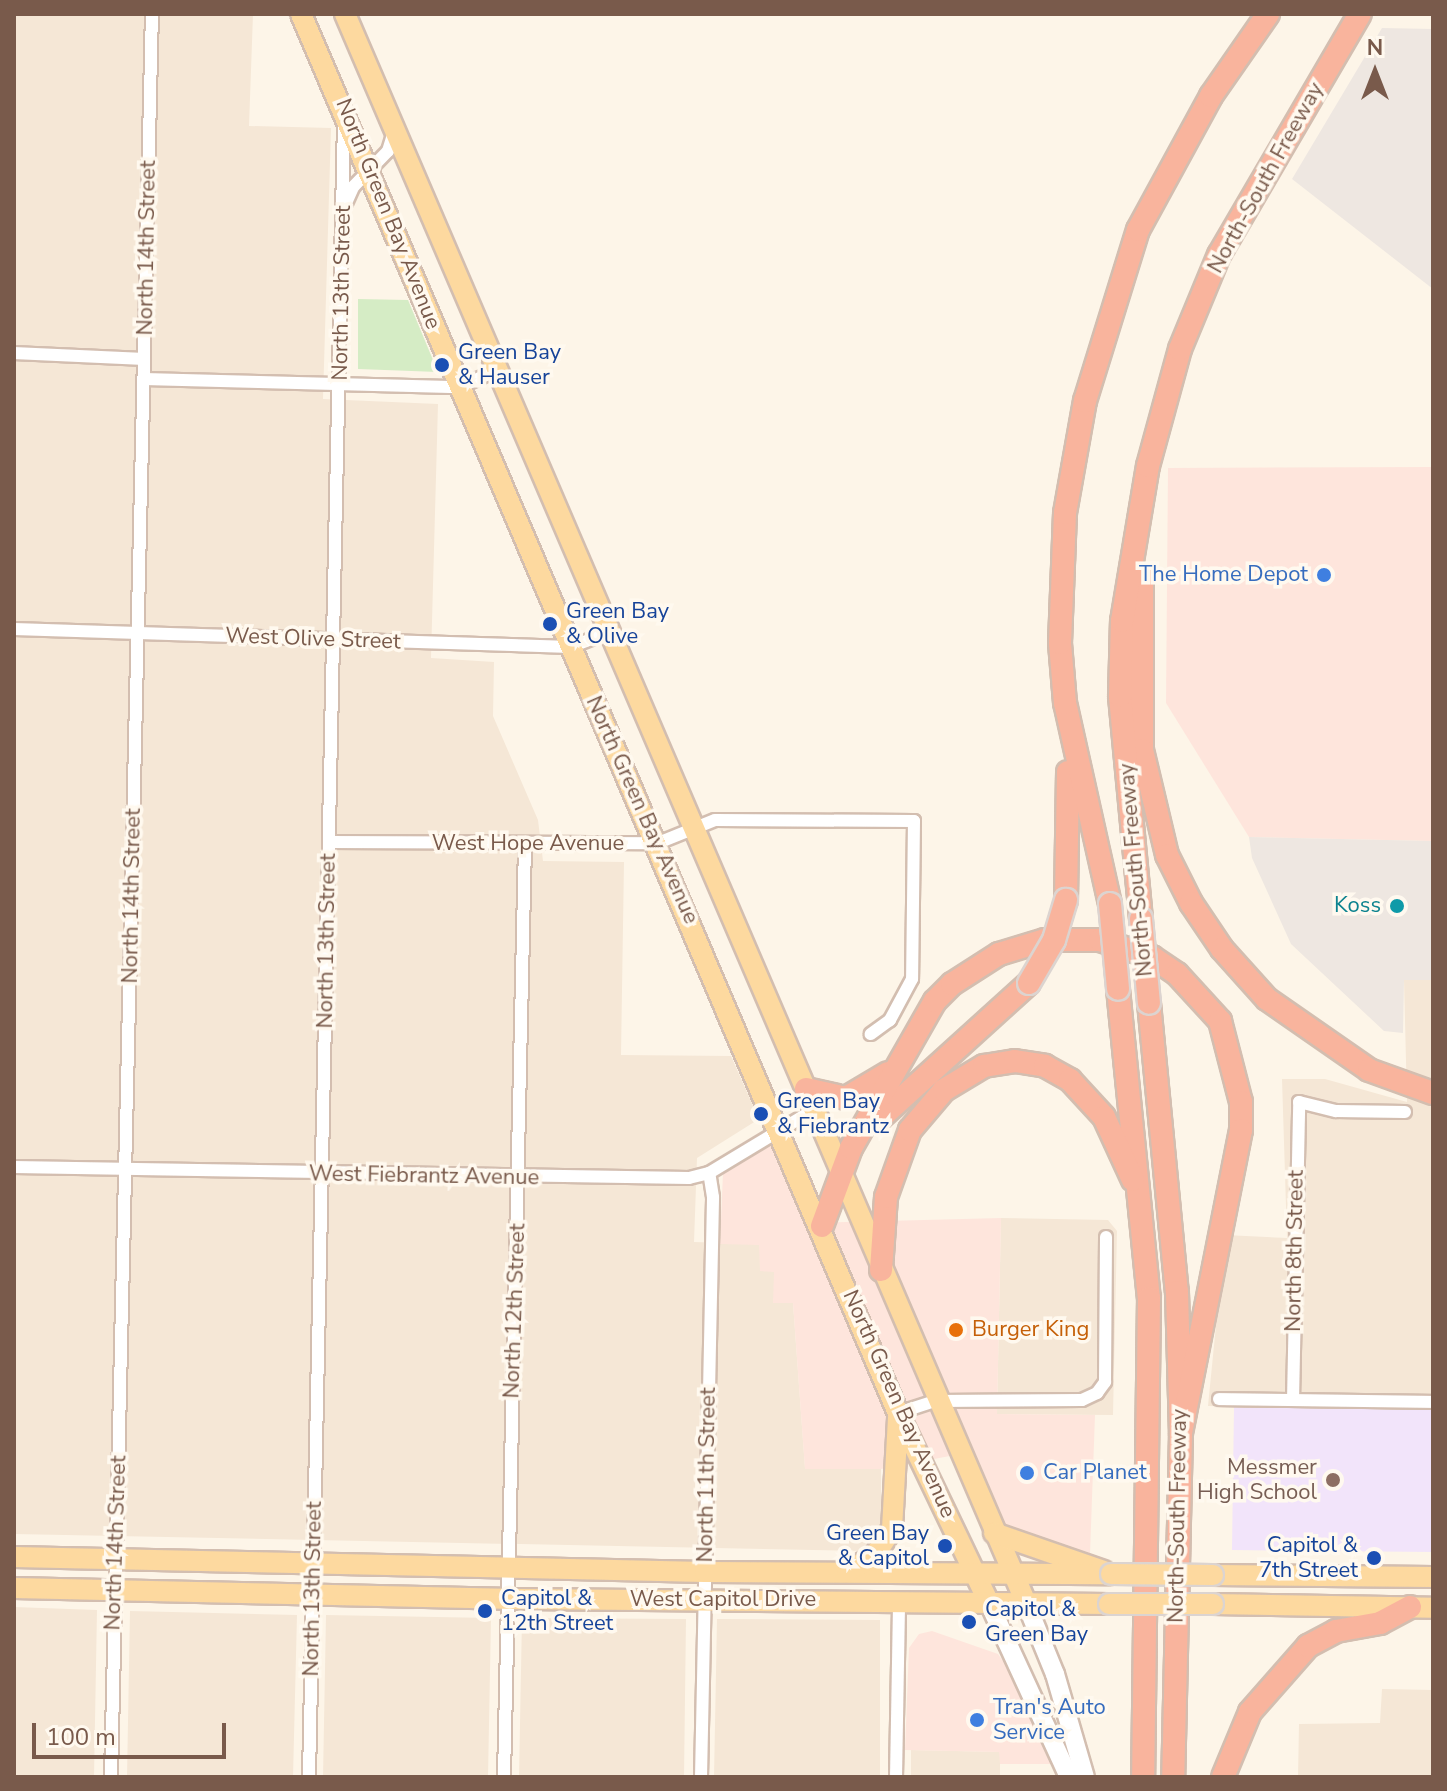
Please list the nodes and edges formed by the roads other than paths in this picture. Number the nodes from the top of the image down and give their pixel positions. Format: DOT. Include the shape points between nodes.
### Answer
graph roads {
  1 [pos="152,14"];
  2 [pos="301,14"];
  3 [pos="345,14"];
  4 [pos="1268,14"];
  5 [pos="1360,14"];
  6 [pos="344,104"];
  7 [pos="394,131"];
  8 [pos="371,172"];
  9 [pos="343,218"];
  10 [pos="14,353"];
  11 [pos="144,359"];
  12 [pos="497,370"];
  13 [pos="144,379"];
  14 [pos="341,386"];
  15 [pos="460,387"];
  16 [pos="1148,466"];
  17 [pos="14,629"];
  18 [pos="609,632"];
  19 [pos="138,633"];
  20 [pos="334,640"];
  21 [pos="571,647"];
  22 [pos="1065,703"];
  23 [pos="692,825"];
  24 [pos="330,842"];
  25 [pos="658,843"];
  26 [pos="525,845"];
  27 [pos="871,1034"];
  28 [pos="901,1061"];
  29 [pos="1433,1093"];
  30 [pos="810,1099"];
  31 [pos="1405,1112"];
  32 [pos="778,1130"];
  33 [pos="14,1167"];
  34 [pos="845,1170"];
  35 [pos="126,1171"];
  36 [pos="709,1173"];
  37 [pos="322,1175"];
  38 [pos="519,1177"];
  39 [pos="1142,1199"];
  40 [pos="822,1226"];
  41 [pos="1106,1237"];
  42 [pos="881,1270"];
  43 [pos="1219,1399"];
  44 [pos="1293,1400"];
  45 [pos="936,1401"];
  46 [pos="1433,1402"];
  47 [pos="898,1413"];
  48 [pos="1181,1434"];
  49 [pos="994,1533"];
  50 [pos="14,1557"];
  51 [pos="115,1560"];
  52 [pos="314,1564"];
  53 [pos="508,1569"];
  54 [pos="705,1572"];
  55 [pos="847,1572"];
  56 [pos="976,1573"];
  57 [pos="1012,1573"];
  58 [pos="1111,1574"];
  59 [pos="1433,1577"];
  60 [pos="14,1588"];
  61 [pos="114,1591"];
  62 [pos="312,1595"];
  63 [pos="507,1599"];
  64 [pos="704,1599"];
  65 [pos="899,1601"];
  66 [pos="989,1603"];
  67 [pos="1026,1603"];
  68 [pos="1410,1607"];
  69 [pos="1433,1608"];
  70 [pos="111,1777"];
  71 [pos="309,1777"];
  72 [pos="504,1777"];
  73 [pos="701,1777"];
  74 [pos="896,1777"];
  75 [pos="1069,1777"];
  76 [pos="1085,1777"];
  77 [pos="1143,1777"];
  78 [pos="1173,1777"];
  79 [pos="1223,1777"];
  1 -- 11 [label="street, North 14th Street"];
  2 -- 6 [label="main road, North Green Bay Avenue"];
  3 -- 7 [label="main road, North Green Bay Avenue"];
  4 -- 22 [label="highway, North-South Freeway" via="1211,96 1138,230 1110,316 1085,401 1065,513 1060,643"];
  5 -- 16 [label="highway, North-South Freeway" via="1219,255 1180,349"];
  6 -- 8 [label="main road, North Green Bay Avenue"];
  6 -- 9 [label="street, North 13th Street"];
  7 -- 8 [label="street" via="388,151"];
  7 -- 12 [label="main road, North Green Bay Avenue"];
  8 -- 9 [label="street" via="349,193"];
  8 -- 15 [label="main road, North Green Bay Avenue"];
  9 -- 14 [label="street, North 13th Street"];
  10 -- 11 [label="street"];
  11 -- 13 [label="street, North 14th Street"];
  12 -- 15 [label="street"];
  12 -- 18 [label="main road, North Green Bay Avenue"];
  13 -- 14 [label="street"];
  13 -- 19 [label="street, North 14th Street"];
  14 -- 15 [label="street"];
  14 -- 20 [label="street, North 13th Street"];
  15 -- 21 [label="main road, North Green Bay Avenue"];
  16 -- 29 [label="highway" via="1139,715 1167,855 1222,949 1267,999 1369,1070"];
  16 -- 48 [label="highway, North-South Freeway, bridge" via="1124,607 1120,696 1177,1292"];
  17 -- 19 [label="street, West Olive Street"];
  18 -- 21 [label="street, West Olive Street"];
  18 -- 23 [label="main road, North Green Bay Avenue"];
  19 -- 20 [label="street, West Olive Street"];
  19 -- 35 [label="street, North 14th Street"];
  20 -- 21 [label="street, West Olive Street"];
  20 -- 24 [label="street, North 13th Street"];
  21 -- 25 [label="main road, North Green Bay Avenue"];
  22 -- 34 [label="highway, bridge" via="1066,900 1054,940 1029,983 893,1101"];
  22 -- 39 [label="highway, North-South Freeway, bridge" via="1110,904"];
  23 -- 25 [label="street, West Hope Avenue"];
  23 -- 27 [label="street, West Hope Avenue" via="715,820 914,821 912,979 890,1020"];
  23 -- 30 [label="main road, North Green Bay Avenue"];
  24 -- 26 [label="street, West Hope Avenue"];
  24 -- 37 [label="street, North 13th Street"];
  25 -- 26 [label="street, West Hope Avenue"];
  25 -- 32 [label="main road, North Green Bay Avenue"];
  26 -- 38 [label="street, North 12th Street"];
  28 -- 30 [label="highway" via="873,1086 846,1098"];
  28 -- 34 [label="highway"];
  28 -- 48 [label="highway" via="935,1001 952,984 999,954 1057,939 1100,940 1152,957 1177,974 1220,1021 1238,1079 1241,1130"];
  30 -- 32 [label="street, West Fiebrantz Avenue"];
  30 -- 34 [label="main road, North Green Bay Avenue"];
  31 -- 44 [label="street, North 8th Street" via="1336,1111 1299,1102"];
  32 -- 36 [label="street, West Fiebrantz Avenue"];
  32 -- 40 [label="main road, North Green Bay Avenue"];
  33 -- 35 [label="street, West Fiebrantz Avenue"];
  34 -- 40 [label="highway"];
  34 -- 42 [label="main road, North Green Bay Avenue"];
  35 -- 37 [label="street, West Fiebrantz Avenue"];
  35 -- 51 [label="street, North 14th Street"];
  36 -- 38 [label="street, West Fiebrantz Avenue" via="689,1178"];
  36 -- 54 [label="street, North 11th Street" via="713,1197"];
  37 -- 38 [label="street, West Fiebrantz Avenue"];
  37 -- 52 [label="street, North 13th Street"];
  38 -- 53 [label="street, North 12th Street"];
  39 -- 42 [label="highway" via="1090,1097 1045,1066 1015,1061 984,1066 944,1090 910,1130 886,1197"];
  39 -- 77 [label="highway, North-South Freeway" via="1149,1298 1150,1531"];
  40 -- 47 [label="main road, North Green Bay Avenue"];
  41 -- 45 [label="street" via="1105,1382 1097,1393 1082,1400"];
  42 -- 45 [label="main road, North Green Bay Avenue"];
  43 -- 44 [label="street"];
  44 -- 46 [label="street"];
  45 -- 47 [label="street"];
  45 -- 49 [label="main road, North Green Bay Avenue"];
  47 -- 55 [label="main road" via="892,1529 875,1555"];
  47 -- 56 [label="main road, North Green Bay Avenue"];
  48 -- 78 [label="highway, North-South Freeway"];
  49 -- 57 [label="main road, North Green Bay Avenue"];
  49 -- 58 [label="main road"];
  50 -- 51 [label="main road, West Capitol Drive"];
  51 -- 52 [label="main road, West Capitol Drive"];
  51 -- 61 [label="street, North 14th Street"];
  52 -- 53 [label="main road, West Capitol Drive"];
  52 -- 62 [label="street, North 13th Street"];
  53 -- 54 [label="main road, West Capitol Drive"];
  53 -- 63 [label="street, North 12th Street"];
  54 -- 55 [label="main road, West Capitol Drive"];
  54 -- 64 [label="street, North 11th Street"];
  55 -- 56 [label="main road, West Capitol Drive"];
  56 -- 57 [label="main road, West Capitol Drive"];
  56 -- 66 [label="main road, North Green Bay Avenue"];
  57 -- 58 [label="main road, West Capitol Drive"];
  57 -- 67 [label="main road, North Green Bay Avenue"];
  58 -- 59 [label="main road, West Capitol Drive, bridge"];
  60 -- 61 [label="main road, West Capitol Drive"];
  61 -- 62 [label="main road, West Capitol Drive"];
  61 -- 70 [label="street, North 14th Street"];
  62 -- 63 [label="main road, West Capitol Drive"];
  62 -- 71 [label="street, North 13th Street"];
  63 -- 64 [label="main road, West Capitol Drive"];
  63 -- 72 [label="street, North 12th Street"];
  64 -- 65 [label="main road, West Capitol Drive"];
  64 -- 73 [label="street, North 11th Street"];
  65 -- 66 [label="main road, West Capitol Drive"];
  65 -- 74 [label="street"];
  66 -- 67 [label="main road, West Capitol Drive"];
  66 -- 75 [label="main road"];
  67 -- 68 [label="main road, West Capitol Drive, bridge"];
  67 -- 76 [label="main road" via="1055,1674"];
  68 -- 69 [label="main road, West Capitol Drive"];
  68 -- 79 [label="highway" via="1380,1623 1336,1631 1308,1646 1250,1712"];
}
